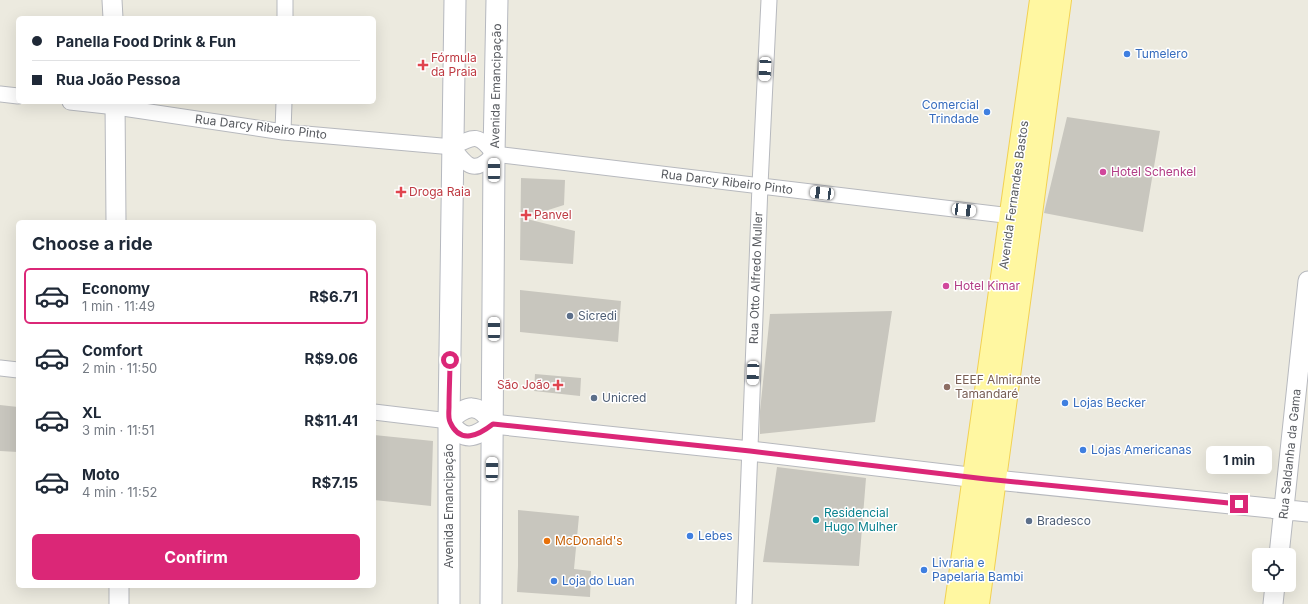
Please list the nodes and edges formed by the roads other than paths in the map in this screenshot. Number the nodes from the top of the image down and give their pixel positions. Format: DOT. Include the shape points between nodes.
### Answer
graph roads {
  1 [pos="112,0"];
  2 [pos="285,0"];
  3 [pos="455,0"];
  4 [pos="497,0"];
  5 [pos="769,0"];
  6 [pos="1041,0"];
  7 [pos="1060,0"];
  8 [pos="113,16"];
  9 [pos="285,16"];
  10 [pos="0,94"];
  11 [pos="16,96"];
  12 [pos="101,104"];
  13 [pos="284,104"];
  14 [pos="116,105"];
  15 [pos="283,132"];
  16 [pos="453,147"];
  17 [pos="494,154"];
  18 [pos="760,185"];
  19 [pos="1021,217"];
  20 [pos="116,220"];
  21 [pos="1308,281"];
  22 [pos="0,368"];
  23 [pos="16,370"];
  24 [pos="376,412"];
  25 [pos="449,421"];
  26 [pos="493,424"];
  27 [pos="750,451"];
  28 [pos="974,477"];
  29 [pos="996,480"];
  30 [pos="1284,509"];
  31 [pos="1308,512"];
  32 [pos="1280,548"];
  33 [pos="119,588"];
  34 [pos="1274,592"];
  35 [pos="119,604"];
  36 [pos="449,604"];
  37 [pos="491,604"];
  38 [pos="744,604"];
  39 [pos="956,604"];
  40 [pos="978,604"];
  41 [pos="1273,604"];
  1 -- 8 [label="street"];
  2 -- 9 [label="street"];
  3 -- 16 [label="main road, Avenida Emancipação"];
  4 -- 17 [label="main road, Avenida Emancipação"];
  5 -- 18 [label="street, Rua Otto Alfredo Muller"];
  6 -- 19 [label="main road, Avenida Fernandes Bastos"];
  7 -- 19 [label="main road, Avenida Fernandes Bastos"];
  10 -- 11 [label="street"];
  12 -- 14 [label="street, Rua Darcy Ribeiro Pinto"];
  13 -- 15 [label="street"];
  14 -- 15 [label="street, Rua Darcy Ribeiro Pinto"];
  14 -- 20 [label="street"];
  15 -- 16 [label="street, Rua Darcy Ribeiro Pinto"];
  16 -- 17 [label="street" via="470,138 476,138 483,140"];
  16 -- 17 [label="street" via="462,161 473,167 486,163"];
  16 -- 25 [label="main road, Avenida Emancipação"];
  17 -- 18 [label="street, Rua Darcy Ribeiro Pinto"];
  17 -- 26 [label="main road, Avenida Emancipação"];
  18 -- 19 [label="street, Rua Darcy Ribeiro Pinto"];
  18 -- 27 [label="street, Rua Otto Alfredo Muller"];
  19 -- 28 [label="main road, Avenida Fernandes Bastos"];
  19 -- 29 [label="main road, Avenida Fernandes Bastos"];
  21 -- 30 [label="street, Rua Saldanha da Gama"];
  22 -- 23 [label="street"];
  24 -- 25 [label="street"];
  25 -- 26 [label="street" via="456,431 467,436 481,433"];
  25 -- 26 [label="street" via="462,410 476,408"];
  25 -- 36 [label="main road, Avenida Emancipação"];
  26 -- 27 [label="street"];
  26 -- 37 [label="main road, Avenida Emancipação"];
  27 -- 28 [label="street"];
  27 -- 38 [label="street, Rua Otto Alfredo Muller"];
  28 -- 29 [label="street"];
  28 -- 39 [label="main road, Avenida Fernandes Bastos"];
  29 -- 30 [label="street"];
  29 -- 40 [label="main road, Avenida Fernandes Bastos"];
  30 -- 31 [label="street"];
  30 -- 32 [label="street, Rua Saldanha da Gama"];
  33 -- 35 [label="street"];
  34 -- 41 [label="street"];
}
